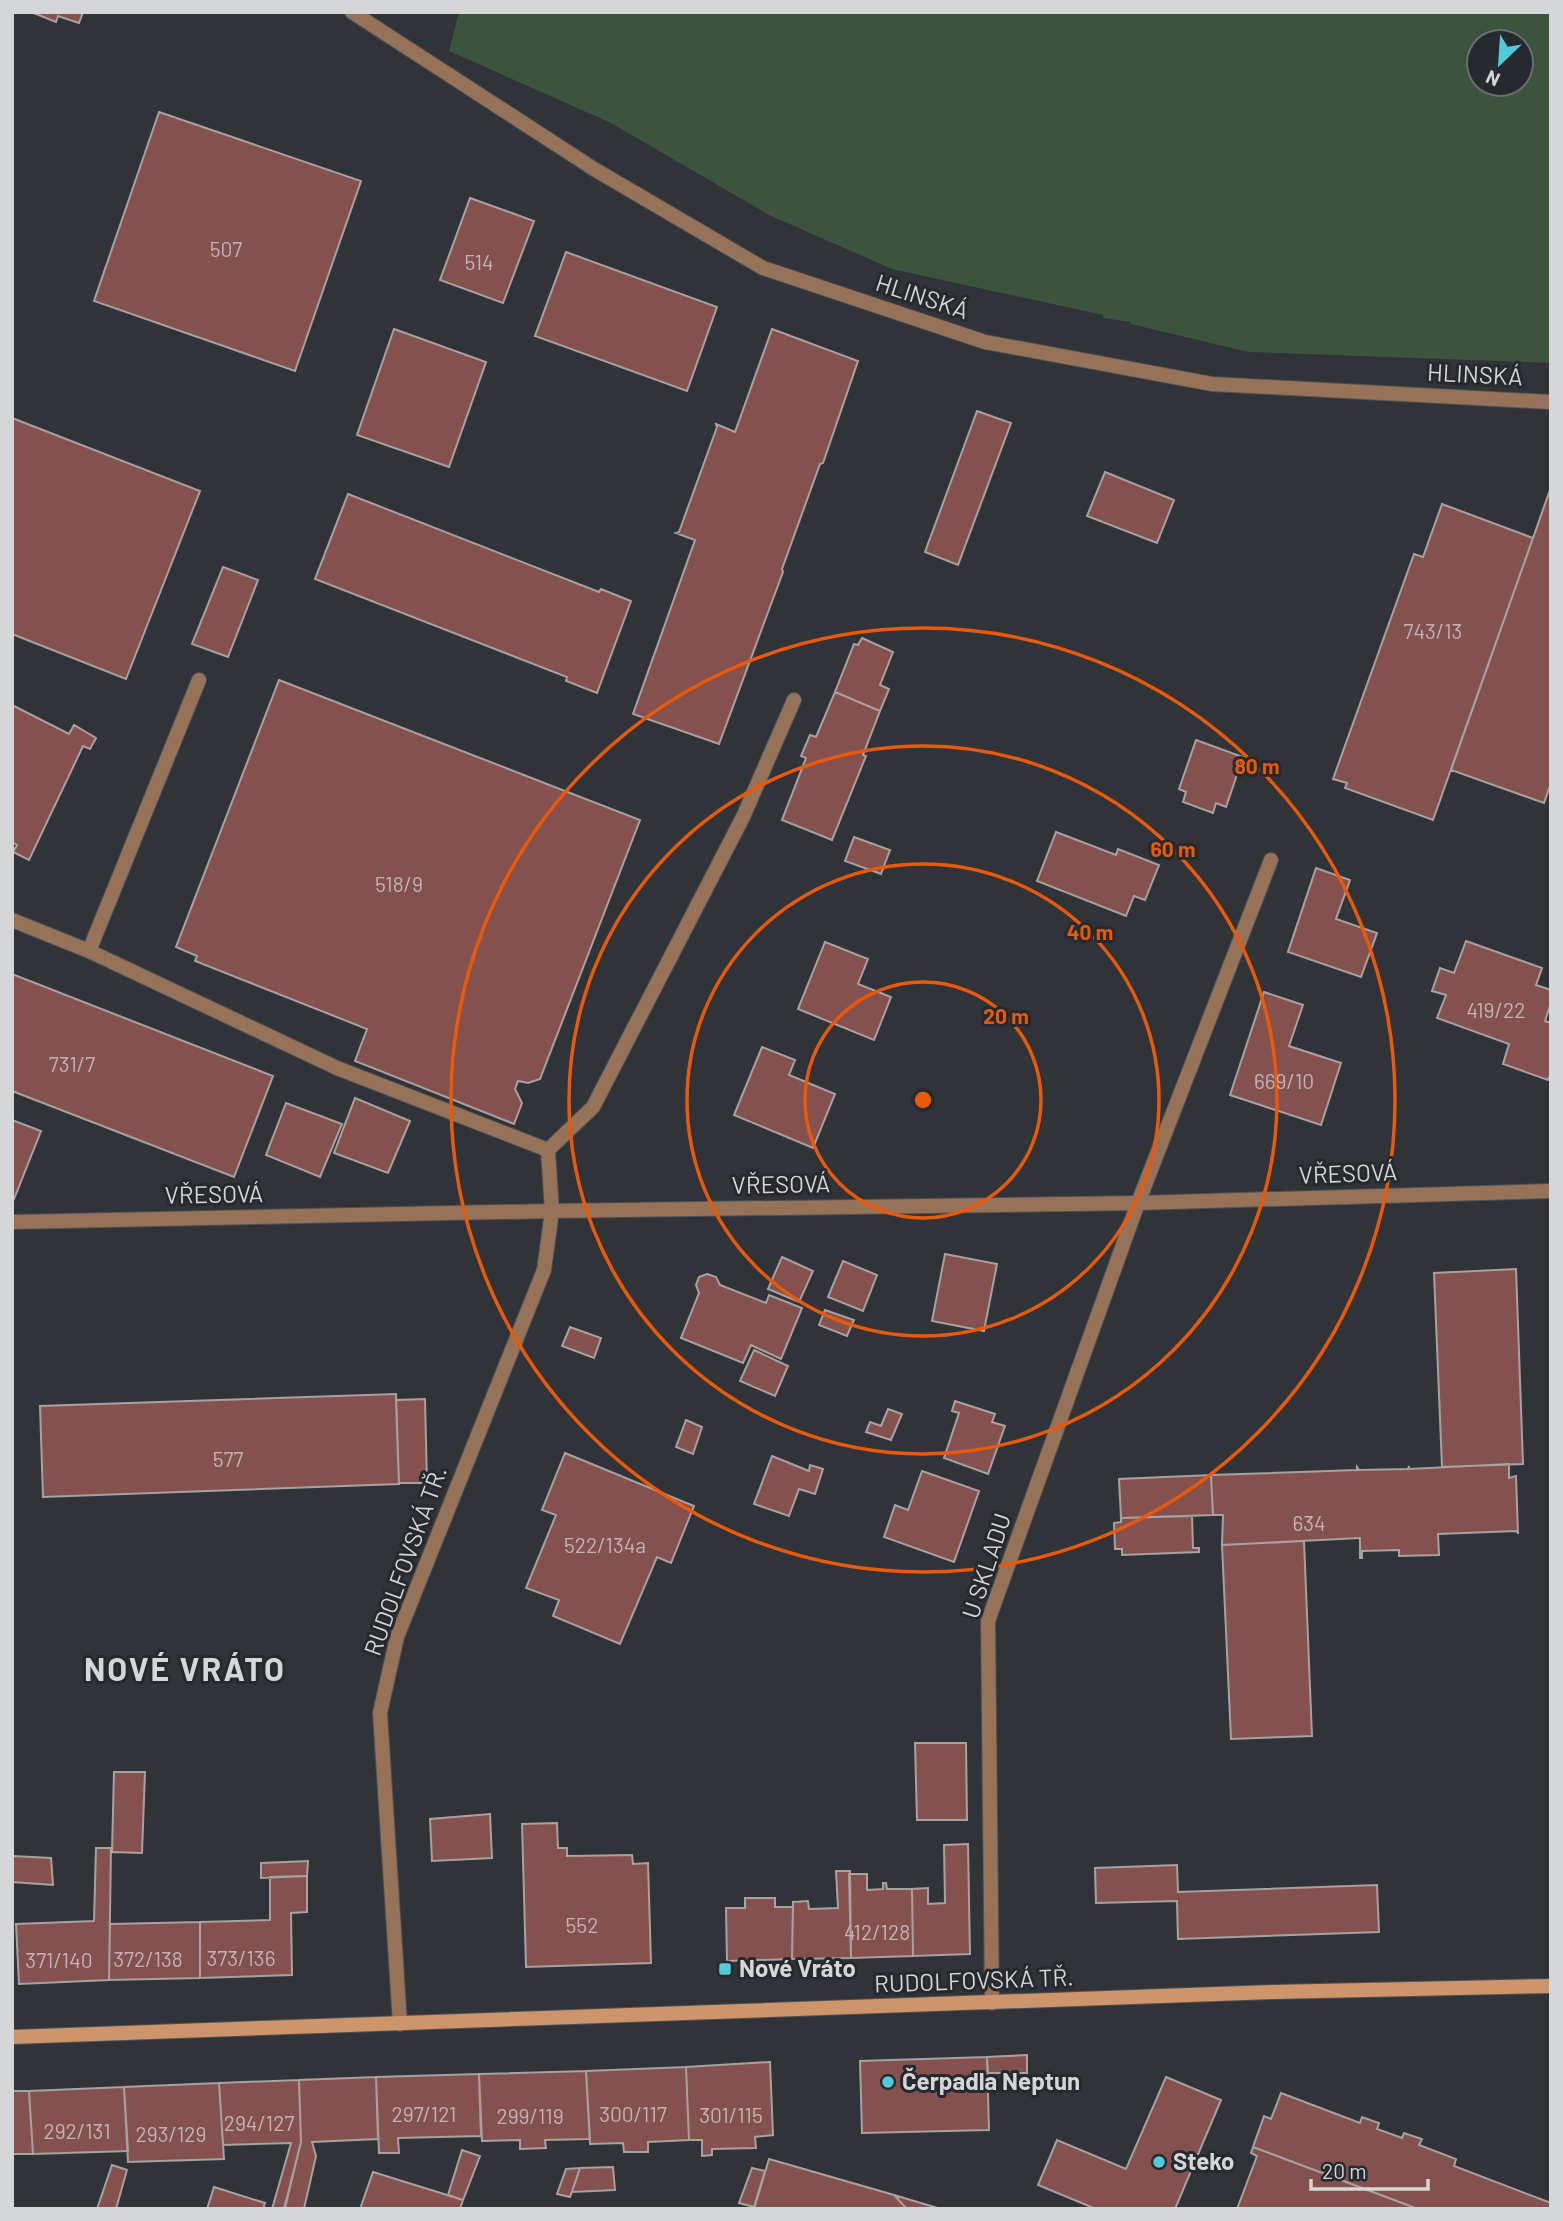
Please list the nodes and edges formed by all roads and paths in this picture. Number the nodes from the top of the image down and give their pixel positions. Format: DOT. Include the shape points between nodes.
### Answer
graph roads {
  1 [pos="352,12"];
  2 [pos="1551,402"];
  3 [pos="199,680"];
  4 [pos="794,700"];
  5 [pos="1271,860"];
  6 [pos="12,920"];
  7 [pos="89,951"];
  8 [pos="548,1150"];
  9 [pos="1551,1191"];
  10 [pos="1139,1203"];
  11 [pos="552,1211"];
  12 [pos="12,1222"];
  13 [pos="1551,1986"];
  14 [pos="992,2003"];
  15 [pos="400,2024"];
  16 [pos="12,2037"];
  1 -- 2 [label="street, HLINSKÁ" via="594,169 763,268 972,338 1212,384"];
  3 -- 7 [label="street"];
  4 -- 8 [label="street" via="743,817 593,1108"];
  5 -- 10 [label="street, U SKLADU"];
  6 -- 7 [label="street"];
  7 -- 8 [label="street" via="337,1068"];
  8 -- 11 [label="street, RUDOLFOVSKÁ TŘ."];
  9 -- 10 [label="street, VŘESOVÁ"];
  10 -- 11 [label="street, VŘESOVÁ"];
  10 -- 14 [label="street, U SKLADU" via="988,1621"];
  11 -- 12 [label="street, VŘESOVÁ"];
  11 -- 15 [label="street, RUDOLFOVSKÁ TŘ." via="544,1270 397,1637 380,1713"];
  13 -- 14 [label="main road, RUDOLFOVSKÁ TŘ."];
  14 -- 15 [label="main road, RUDOLFOVSKÁ TŘ."];
  15 -- 16 [label="main road, RUDOLFOVSKÁ TŘ."];
}
